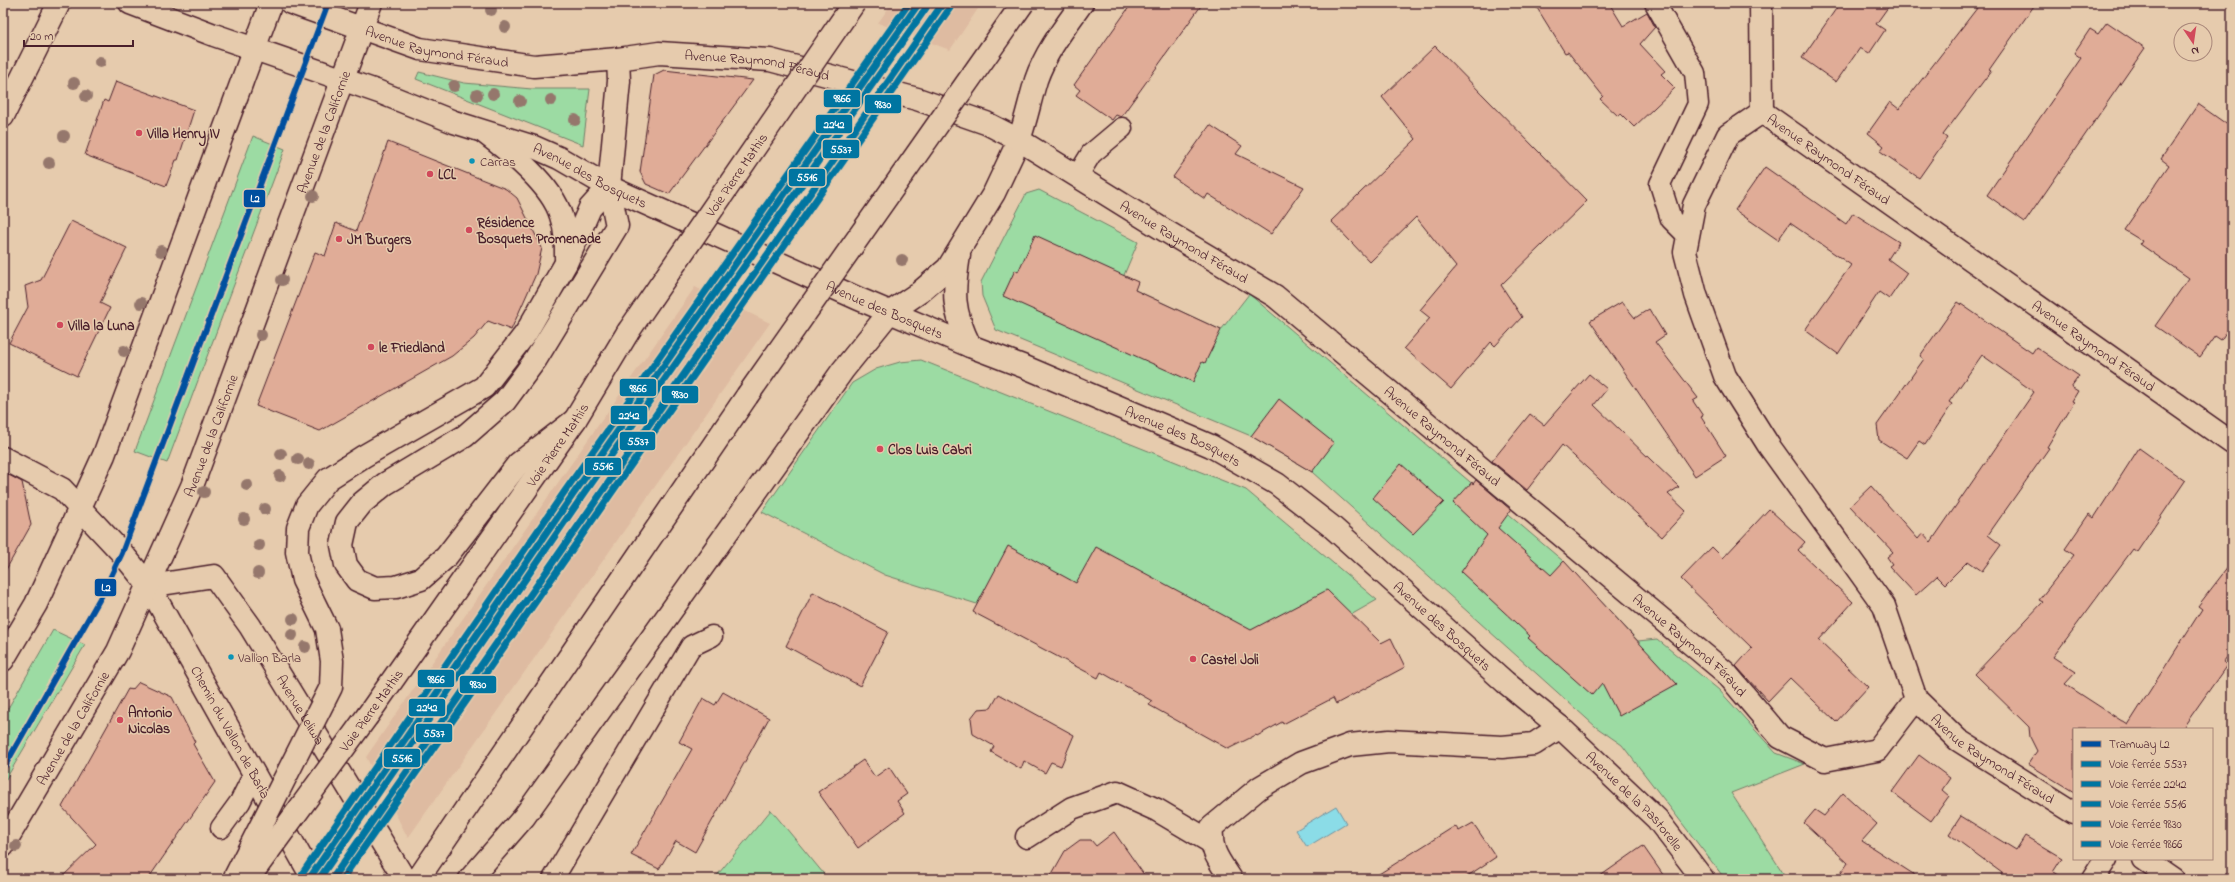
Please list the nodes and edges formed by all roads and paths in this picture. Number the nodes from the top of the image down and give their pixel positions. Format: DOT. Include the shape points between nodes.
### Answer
graph roads {
  1 [pos="72,3"];
  2 [pos="130,3"];
  3 [pos="271,3"];
  4 [pos="291,3"];
  5 [pos="371,3"];
  6 [pos="854,3"];
  7 [pos="1022,3"];
  8 [pos="1082,3"];
  9 [pos="1655,3"];
  10 [pos="1761,3"];
  11 [pos="56,8"];
  12 [pos="362,28"];
  13 [pos="254,48"];
  14 [pos="618,59"];
  15 [pos="342,79"];
  16 [pos="1762,112"];
  17 [pos="3,116"];
  18 [pos="1122,128"];
  19 [pos="485,133"];
  20 [pos="1019,140"];
  21 [pos="1078,175"];
  22 [pos="609,187"];
  23 [pos="1688,236"];
  24 [pos="960,250"];
  25 [pos="566,263"];
  26 [pos="889,313"];
  27 [pos="970,346"];
  28 [pos="575,420"];
  29 [pos="2232,443"];
  30 [pos="3,458"];
  31 [pos="81,508"];
  32 [pos="148,586"];
  33 [pos="712,636"];
  34 [pos="3,660"];
  35 [pos="1916,699"];
  36 [pos="1560,727"];
  37 [pos="254,774"];
  38 [pos="2073,812"];
  39 [pos="221,828"];
  40 [pos="1027,837"];
  41 [pos="1211,842"];
  42 [pos="3,846"];
  43 [pos="2105,860"];
  44 [pos="2145,860"];
  45 [pos="234,879"];
  46 [pos="248,879"];
  47 [pos="313,879"];
  48 [pos="408,879"];
  49 [pos="418,879"];
  50 [pos="470,879"];
  51 [pos="553,879"];
  52 [pos="1231,879"];
  53 [pos="1703,879"];
  54 [pos="2093,879"];
  55 [pos="2173,879"];
  1 -- 11 [label="main road"];
  2 -- 13 [label="main road"];
  3 -- 13 [label="main road"];
  4 -- 12 [label="main road, Avenue Raymond Féraud"];
  5 -- 12 [label="main road, Avenue de la Californie"];
  6 -- 28 [label="main road, Voie Pierre Mathis, bridge" via="628,332"];
  7 -- 49 [label="main road, bridge" via="747,396"];
  8 -- 20 [label="main road" via="1054,43 1036,80"];
  9 -- 23 [label="lane" via="1695,73 1698,104 1660,184 1671,219"];
  10 -- 16 [label="main road"];
  11 -- 17 [label="main road"];
  12 -- 14 [label="main road, Avenue Raymond Féraud" via="420,48 534,66"];
  12 -- 15 [label="main road, Avenue de la Californie"];
  13 -- 15 [label="main road"];
  13 -- 31 [label="main road" via="104,455"];
  14 -- 20 [label="main road, Avenue Raymond Féraud" via="659,53 770,60 924,101 986,123"];
  14 -- 22 [label="main road" via="620,81"];
  15 -- 19 [label="main road, Avenue des Bosquets"];
  15 -- 32 [label="main road, Avenue de la Californie" via="192,486"];
  16 -- 23 [label="main road, Avenue Raymond Féraud" via="1728,135 1694,205"];
  16 -- 29 [label="main road, Avenue Raymond Féraud"];
  18 -- 21 [label="lane" via="1091,154"];
  19 -- 22 [label="main road, Avenue des Bosquets" via="546,152"];
  19 -- 25 [label="main road" via="519,159 544,187 557,208 566,232"];
  20 -- 21 [label="main road, Avenue Raymond Féraud"];
  20 -- 24 [label="main road" via="994,193"];
  21 -- 35 [label="main road, Avenue Raymond Féraud" via="1275,296 1726,673 1780,737 1825,760 1877,750"];
  22 -- 25 [label="main road" via="590,208"];
  22 -- 26 [label="main road, Avenue des Bosquets"];
  22 -- 28 [label="main road" via="616,226 536,359 505,401 480,425 385,484 362,503 347,522 342,545 346,565 357,580 375,588 396,588 421,579 446,557 518,464"];
  23 -- 35 [label="main road, Avenue Raymond Féraud" via="1685,252 1696,295 1725,376 1769,446 1884,606"];
  24 -- 26 [label="main road" via="948,268 920,292"];
  24 -- 27 [label="main road" via="954,288 956,310"];
  25 -- 45 [label="main road, bridge" via="526,333 484,387 364,456 328,480 307,505 298,528 297,552 303,580 327,629 332,661 331,687"];
  26 -- 27 [label="main road, Avenue des Bosquets"];
  26 -- 50 [label="main road" via="843,370 524,817"];
  27 -- 36 [label="main road, Avenue des Bosquets" via="1025,366 1211,446 1277,484 1331,526 1505,682"];
  28 -- 46 [label="main road, Voie Pierre Mathis, bridge" via="368,715"];
  30 -- 31 [label="main road, Chemin du Vallon de Barla" via="62,489"];
  31 -- 32 [label="main road, Chemin du Vallon de Barla"];
  31 -- 34 [label="main road" via="36,604"];
  32 -- 37 [label="main road, Chemin du Vallon de Barla"];
  32 -- 42 [label="main road, Avenue de la Californie" via="118,651"];
  32 -- 48 [label="main road, Avenue Leliwa" via="214,576 250,626 402,875"];
  33 -- 51 [label="lane" via="691,646"];
  35 -- 38 [label="main road, Avenue Raymond Féraud" via="1958,740"];
  36 -- 41 [label="main road" via="1534,744 1502,748 1389,741 1350,745 1301,763 1259,788 1212,827"];
  36 -- 53 [label="main road, Avenue de la Pastorelle" via="1657,819"];
  37 -- 39 [label="lane" via="240,802"];
  37 -- 47 [label="main road, Chemin du Vallon de Barla"];
  40 -- 41 [label="main road" via="1072,808 1117,792 1157,810"];
  41 -- 52 [label="main road" via="1216,856"];
  43 -- 54 [label="main road"];
  44 -- 55 [label="main road"];
}
